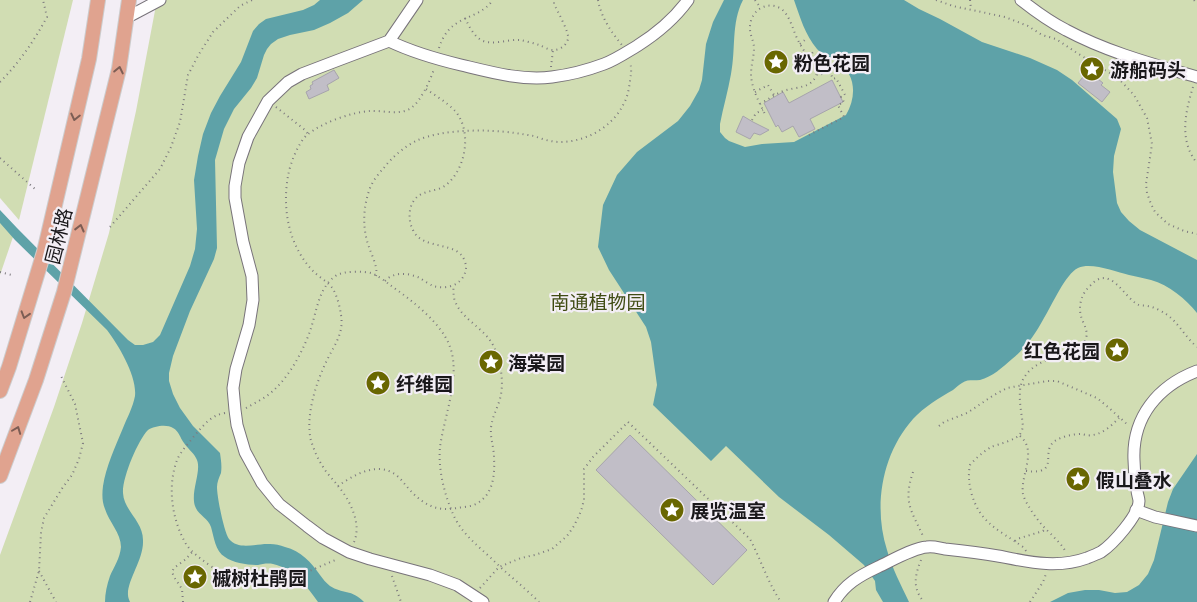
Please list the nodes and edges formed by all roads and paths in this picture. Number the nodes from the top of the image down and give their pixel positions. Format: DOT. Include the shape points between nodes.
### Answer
graph roads {
  1 [pos="43,0"];
  2 [pos="98,0"];
  3 [pos="129,0"];
  4 [pos="160,0"];
  5 [pos="252,0"];
  6 [pos="417,0"];
  7 [pos="493,0"];
  8 [pos="554,0"];
  9 [pos="598,0"];
  10 [pos="688,0"];
  11 [pos="755,0"];
  12 [pos="936,0"];
  13 [pos="970,0"];
  14 [pos="1021,0"];
  15 [pos="1194,0"];
  16 [pos="1197,3"];
  17 [pos="760,7"];
  18 [pos="971,10"];
  19 [pos="126,18"];
  20 [pos="466,18"];
  21 [pos="806,39"];
  22 [pos="389,41"];
  23 [pos="800,44"];
  24 [pos="553,50"];
  25 [pos="814,51"];
  26 [pos="626,52"];
  27 [pos="809,57"];
  28 [pos="437,59"];
  29 [pos="817,75"];
  30 [pos="551,77"];
  31 [pos="1197,77"];
  32 [pos="0,82"];
  33 [pos="425,89"];
  34 [pos="755,92"];
  35 [pos="774,95"];
  36 [pos="268,101"];
  37 [pos="760,104"];
  38 [pos="763,110"];
  39 [pos="765,114"];
  40 [pos="752,120"];
  41 [pos="464,131"];
  42 [pos="308,134"];
  43 [pos="809,135"];
  44 [pos="0,158"];
  45 [pos="1197,163"];
  46 [pos="35,189"];
  47 [pos="110,227"];
  48 [pos="1197,234"];
  49 [pos="0,272"];
  50 [pos="12,275"];
  51 [pos="376,276"];
  52 [pos="385,281"];
  53 [pos="328,285"];
  54 [pos="453,286"];
  55 [pos="1197,347"];
  56 [pos="1197,371"];
  57 [pos="61,376"];
  58 [pos="1021,385"];
  59 [pos="0,392"];
  60 [pos="235,410"];
  61 [pos="1119,418"];
  62 [pos="939,426"];
  63 [pos="1138,430"];
  64 [pos="1020,435"];
  65 [pos="1026,471"];
  66 [pos="913,472"];
  67 [pos="0,476"];
  68 [pos="338,486"];
  69 [pos="451,509"];
  70 [pos="1136,510"];
  71 [pos="1197,526"];
  72 [pos="1045,528"];
  73 [pos="1015,541"];
  74 [pos="926,547"];
  75 [pos="193,552"];
  76 [pos="349,552"];
  77 [pos="1069,562"];
  78 [pos="1029,563"];
  79 [pos="1047,564"];
  80 [pos="392,565"];
  81 [pos="499,567"];
  82 [pos="39,571"];
  83 [pos="479,599"];
  84 [pos="30,602"];
  85 [pos="56,602"];
  86 [pos="183,602"];
  87 [pos="401,602"];
  88 [pos="540,602"];
  89 [pos="781,602"];
  90 [pos="834,602"];
  91 [pos="924,602"];
  92 [pos="1030,602"];
  1 -- 32 [label="path" via="47,17 14,68"];
  2 -- 59 [label="main road, 园林路, one-way" via="89,59 44,252"];
  3 -- 19 [label="main road, 园林路"];
  4 -- 19 [label="street"];
  5 -- 47 [label="path" via="240,6 213,32 199,54 188,75 180,122 160,169"];
  6 -- 22 [label="street"];
  7 -- 20 [label="path"];
  8 -- 24 [label="path" via="569,38 564,47"];
  9 -- 26 [label="path" via="604,19"];
  10 -- 26 [label="street" via="665,25"];
  11 -- 17 [label="path"];
  12 -- 18 [label="path"];
  13 -- 18 [label="path"];
  14 -- 31 [label="street" via="1075,35 1124,56"];
  15 -- 16 [label="path"];
  17 -- 23 [label="path" via="773,4 786,13"];
  17 -- 34 [label="path" via="751,19 750,29 754,47 751,76"];
  18 -- 48 [label="path" via="1005,17 1056,39 1123,82 1147,118 1152,144 1146,184 1151,204 1168,224"];
  67 -- 19 [label="main road, 园林路, one-way" via="64,292 119,69"];
  20 -- 24 [label="path" via="471,29 483,41 519,40"];
  20 -- 28 [label="path" via="444,35"];
  21 -- 23 [label="path"];
  22 -- 28 [label="street"];
  22 -- 36 [label="street" via="302,74"];
  23 -- 27 [label="path"];
  24 -- 30 [label="path"];
  25 -- 27 [label="path"];
  26 -- 30 [label="street" via="605,64"];
  26 -- 41 [label="path" via="632,71 624,104 601,131 560,142 502,131"];
  27 -- 29 [label="path" via="818,68"];
  28 -- 30 [label="street" via="526,78"];
  28 -- 33 [label="path"];
  29 -- 35 [label="path" via="807,85"];
  29 -- 43 [label="path" via="829,70 836,78 845,95 842,97 844,102 838,105 844,117"];
  31 -- 45 [label="path" via="1185,124 1186,144"];
  33 -- 41 [label="path" via="457,113"];
  33 -- 42 [label="path" via="419,100 403,112 354,114 320,126"];
  34 -- 35 [label="path" via="768,85"];
  34 -- 37 [label="path"];
  35 -- 37 [label="path"];
  36 -- 42 [label="path"];
  36 -- 60 [label="street" via="248,137 235,186 243,242 252,276 253,300 233,388"];
  37 -- 38 [label="path"];
  38 -- 39 [label="path"];
  38 -- 40 [label="path"];
  41 -- 51 [label="path" via="418,140 387,163 370,187 364,228"];
  41 -- 54 [label="path" via="461,167 446,185 417,196 410,212 415,235 429,243 450,248 464,259 464,276"];
  42 -- 53 [label="path" via="292,161 288,176 285,200 288,223 305,261"];
  44 -- 46 [label="path"];
  49 -- 50 [label="path"];
  51 -- 52 [label="path"];
  51 -- 53 [label="path" via="354,272 340,274"];
  52 -- 54 [label="path" via="401,274 438,287"];
  52 -- 69 [label="path" via="433,322 450,345 453,373 440,449 445,491"];
  53 -- 60 [label="path" via="316,307 305,344 277,387 247,408"];
  53 -- 68 [label="path" via="335,295 342,326 315,388 309,425 311,440 322,466"];
  54 -- 69 [label="path" via="454,299 460,310 484,332 494,348 502,389 492,419 494,466 488,494 473,505"];
  55 -- 58 [label="path" via="1165,313 1135,303 1115,282 1099,279 1084,292 1081,300 1080,310 1088,333 1084,343 1034,367"];
  56 -- 63 [label="street" via="1162,390 1147,407"];
  57 -- 82 [label="path" via="75,404 83,443 72,475 44,518"];
  58 -- 61 [label="path" via="1057,381 1097,398"];
  58 -- 62 [label="path" via="1007,388"];
  58 -- 64 [label="path" via="1023,427"];
  60 -- 75 [label="path" via="208,419 178,458 174,471 171,499 178,526"];
  60 -- 76 [label="street" via="246,452 262,483 279,504 323,538"];
  61 -- 63 [label="path"];
  61 -- 65 [label="path" via="1092,436 1077,434 1054,442 1046,467 1042,471"];
  63 -- 70 [label="street" via="1134,462 1140,502"];
  64 -- 65 [label="path" via="1028,445"];
  64 -- 73 [label="path" via="984,452 968,471 972,495 982,517"];
  65 -- 72 [label="path" via="1023,495"];
  66 -- 74 [label="path" via="909,503"];
  68 -- 69 [label="path" via="366,471 384,470 395,475 432,507"];
  68 -- 76 [label="path" via="357,524 356,538"];
  69 -- 81 [label="path" via="470,540"];
  70 -- 71 [label="street"];
  70 -- 77 [label="street" via="1122,533 1102,551"];
  72 -- 73 [label="path"];
  72 -- 77 [label="path" via="1060,542"];
  73 -- 78 [label="path" via="1028,554"];
  74 -- 78 [label="street"];
  74 -- 90 [label="street" via="866,573 847,585"];
  74 -- 91 [label="path" via="916,577 918,595"];
  75 -- 76 [label="path" via="224,575 265,584 319,567"];
  75 -- 86 [label="path" via="172,572 182,590"];
  76 -- 80 [label="street"];
  77 -- 79 [label="street"];
  78 -- 79 [label="street"];
  79 -- 92 [label="path" via="1043,582"];
  80 -- 83 [label="street" via="457,585"];
  80 -- 87 [label="path" via="391,574"];
  81 -- 83 [label="path"];
  81 -- 88 [label="path"];
  81 -- 89 [label="path" via="552,549 567,536 584,500 584,469 628,422 750,539"];
  82 -- 84 [label="path"];
  82 -- 85 [label="path"];
}
